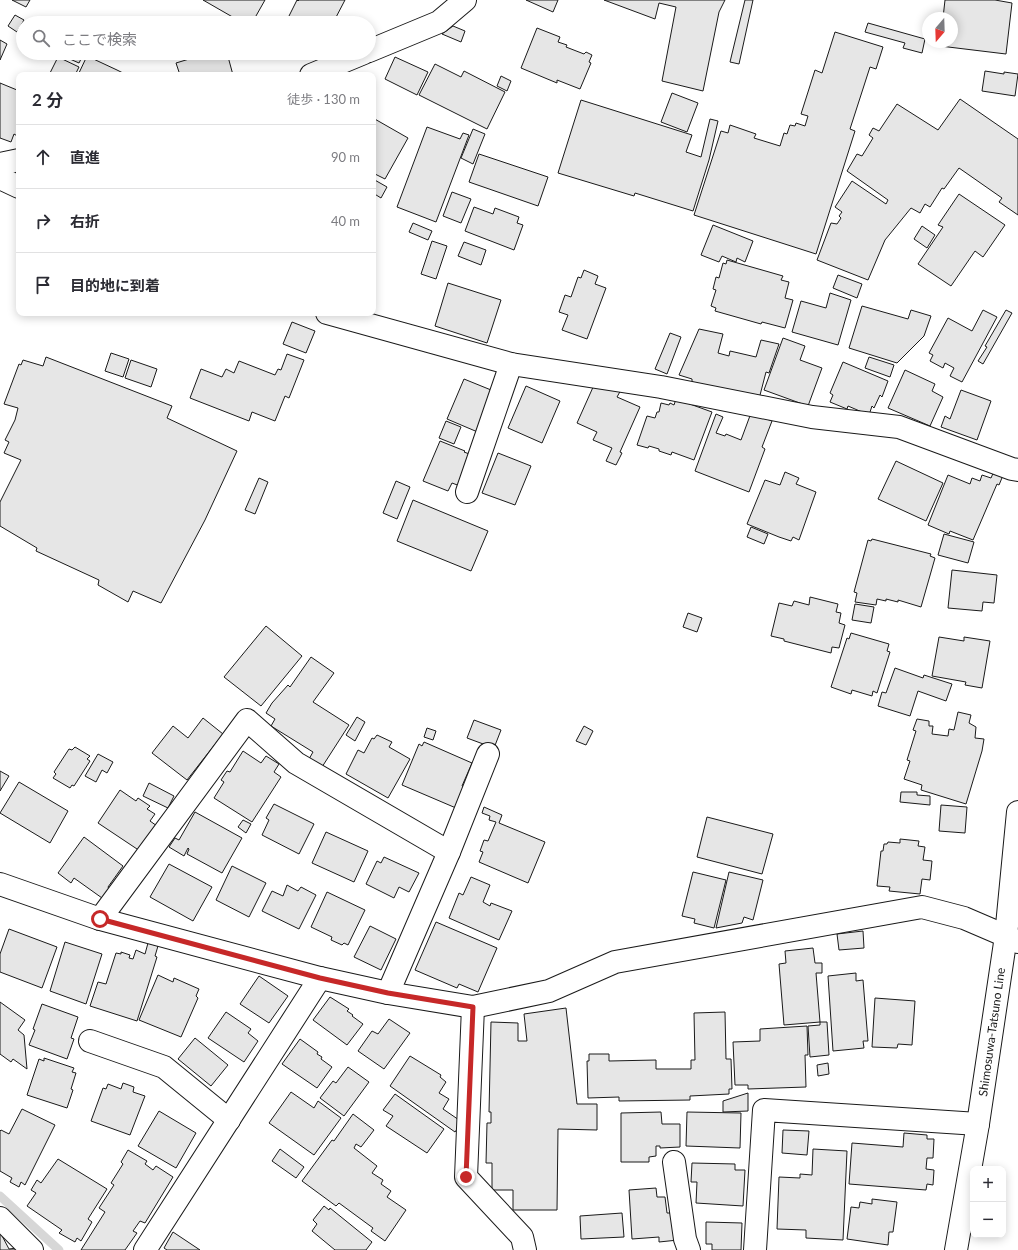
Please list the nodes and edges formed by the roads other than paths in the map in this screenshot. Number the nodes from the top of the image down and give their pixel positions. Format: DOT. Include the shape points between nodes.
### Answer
graph roads {
  1 [pos="465,0"];
  2 [pos="376,48"];
  3 [pos="347,60"];
  4 [pos="318,72"];
  5 [pos="16,161"];
  6 [pos="0,164"];
  7 [pos="0,178"];
  8 [pos="16,186"];
  9 [pos="338,316"];
  10 [pos="511,364"];
  11 [pos="1018,470"];
  12 [pos="467,492"];
  13 [pos="488,754"];
  14 [pos="1018,812"];
  15 [pos="449,852"];
  16 [pos="0,884"];
  17 [pos="100,919"];
  18 [pos="1012,939"];
  19 [pos="320,978"];
  20 [pos="388,993"];
  21 [pos="473,1007"];
  22 [pos="90,1041"];
  23 [pos="229,1120"];
  24 [pos="978,1124"];
  25 [pos="674,1162"];
  26 [pos="0,1218"];
  27 [pos="32,1250"];
  28 [pos="145,1250"];
  29 [pos="525,1250"];
  30 [pos="689,1250"];
  31 [pos="755,1250"];
  32 [pos="956,1250"];
  1 -- 2 [label="street" via="439,22"];
  3 -- 4 [label="street"];
  5 -- 6 [label="street"];
  7 -- 8 [label="street"];
  9 -- 10 [label="street"];
  10 -- 11 [label="street" via="661,387 812,417 899,427"];
  10 -- 12 [label="street"];
  13 -- 15 [label="street"];
  14 -- 18 [label="street, Shimosuwa-Tatsuno Line"];
  15 -- 17 [label="street" via="296,763 247,720"];
  15 -- 20 [label="street"];
  16 -- 17 [label="street"];
  17 -- 19 [label="street"];
  18 -- 21 [label="street" via="964,918 922,908 615,962 549,991"];
  18 -- 24 [label="street, Shimosuwa-Tatsuno Line"];
  19 -- 20 [label="street"];
  19 -- 23 [label="street"];
  20 -- 21 [label="street"];
  21 -- 29 [label="street" via="466,1177 522,1237"];
  22 -- 23 [label="street" via="164,1067"];
  23 -- 28 [label="street"];
  24 -- 31 [label="street" via="764,1110"];
  24 -- 32 [label="street, Shimosuwa-Tatsuno Line"];
  25 -- 30 [label="street" via="685,1239"];
  26 -- 27 [label="street"];
}
